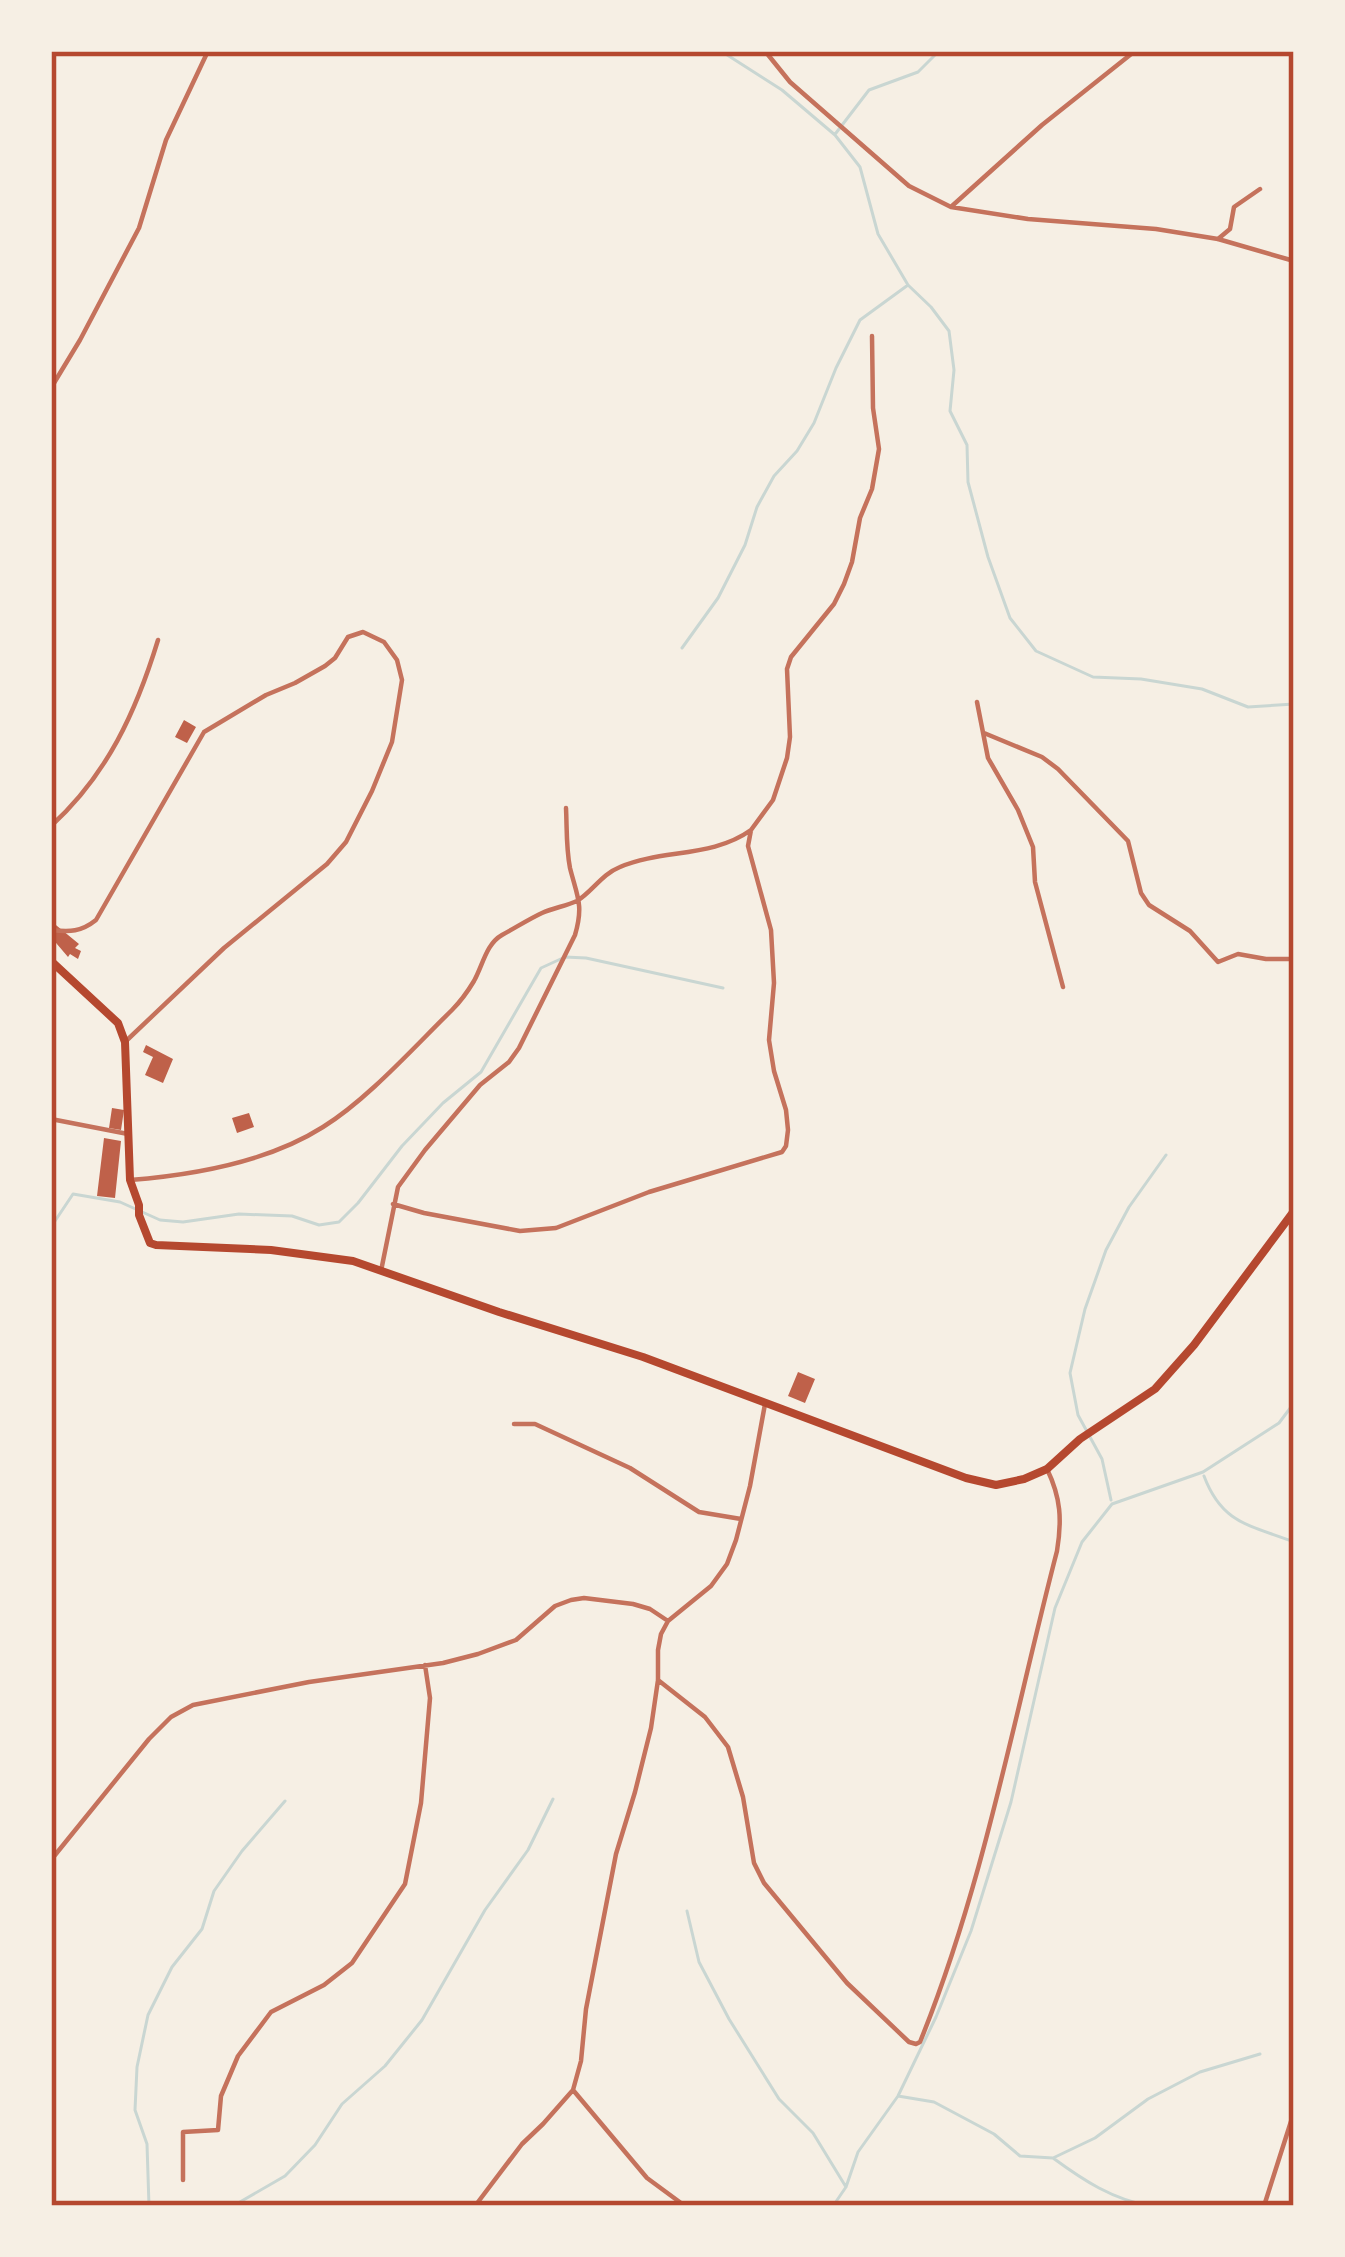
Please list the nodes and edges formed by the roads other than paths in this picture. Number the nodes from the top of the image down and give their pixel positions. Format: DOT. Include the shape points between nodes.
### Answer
graph roads {
  1 [pos="208,51"];
  2 [pos="765,51"];
  3 [pos="1136,51"];
  4 [pos="1260,189"];
  5 [pos="951,207"];
  6 [pos="1218,239"];
  7 [pos="1294,261"];
  8 [pos="872,336"];
  9 [pos="51,388"];
  10 [pos="158,640"];
  11 [pos="977,702"];
  12 [pos="984,733"];
  13 [pos="566,808"];
  14 [pos="51,826"];
  15 [pos="751,830"];
  16 [pos="580,899"];
  17 [pos="51,930"];
  18 [pos="1294,959"];
  19 [pos="51,962"];
  20 [pos="1063,987"];
  21 [pos="125,1042"];
  22 [pos="51,1119"];
  23 [pos="128,1134"];
  24 [pos="130,1180"];
  25 [pos="393,1204"];
  26 [pos="1294,1211"];
  27 [pos="381,1271"];
  28 [pos="765,1404"];
  29 [pos="514,1424"];
  30 [pos="1046,1469"];
  31 [pos="741,1519"];
  32 [pos="668,1621"];
  33 [pos="425,1665"];
  34 [pos="658,1680"];
  35 [pos="51,1860"];
  36 [pos="573,2090"];
  37 [pos="1294,2112"];
  38 [pos="183,2180"];
  39 [pos="475,2206"];
  40 [pos="685,2206"];
  41 [pos="1264,2206"];
  1 -- 9 [label="street" via="166,140 139,228"];
  2 -- 5 [label="street" via="909,186"];
  3 -- 5 [label="street"];
  4 -- 6 [label="street" via="1234,207 1230,229"];
  5 -- 6 [label="street"];
  6 -- 7 [label="street"];
  8 -- 15 [label="street" via="879,449 872,489 834,604 791,657 788,758"];
  10 -- 14 [label="street" via="111,753"];
  11 -- 12 [label="street"];
  12 -- 18 [label="street" via="1058,769 1127,841 1149,905 1190,931 1215,961 1238,954"];
  12 -- 20 [label="street" via="988,758 1033,847"];
  13 -- 16 [label="street"];
  15 -- 16 [label="street" via="736,841 618,868"];
  15 -- 25 [label="street" via="772,944 769,1040 786,1110 782,1152 556,1228 520,1231"];
  16 -- 24 [label="street" via="497,937 454,1008 320,1129 278,1150"];
  16 -- 25 [label="street" via="570,948 519,1048 425,1150"];
  17 -- 21 [label="street" via="85,929 96,920 203,732 326,666 348,637 363,632 384,642 402,680 392,742 346,842"];
  19 -- 21 [label="highway" via="118,1024"];
  21 -- 23 [label="highway"];
  22 -- 23 [label="street"];
  23 -- 24 [label="highway"];
  24 -- 27 [label="highway" via="156,1246 311,1254"];
  25 -- 27 [label="street"];
  26 -- 30 [label="highway" via="1155,1389"];
  27 -- 28 [label="highway"];
  28 -- 30 [label="highway" via="996,1485"];
  28 -- 31 [label="street"];
  29 -- 31 [label="street" via="535,1424 630,1468 699,1512"];
  30 -- 34 [label="street" via="1060,1502 1057,1551 966,1917 920,2042 909,2042 847,1983 764,1882 728,1747"];
  31 -- 32 [label="street" via="712,1586"];
  32 -- 33 [label="street" via="633,1604 571,1600 516,1640"];
  32 -- 34 [label="street"];
  33 -- 35 [label="street" via="182,1711 149,1739"];
  33 -- 38 [label="street" via="421,1803 405,1884 352,1963 271,2012 238,2056 218,2129 183,2132"];
  34 -- 36 [label="street"];
  36 -- 39 [label="street"];
  36 -- 40 [label="street" via="647,2178"];
  37 -- 41 [label="street"];
}
